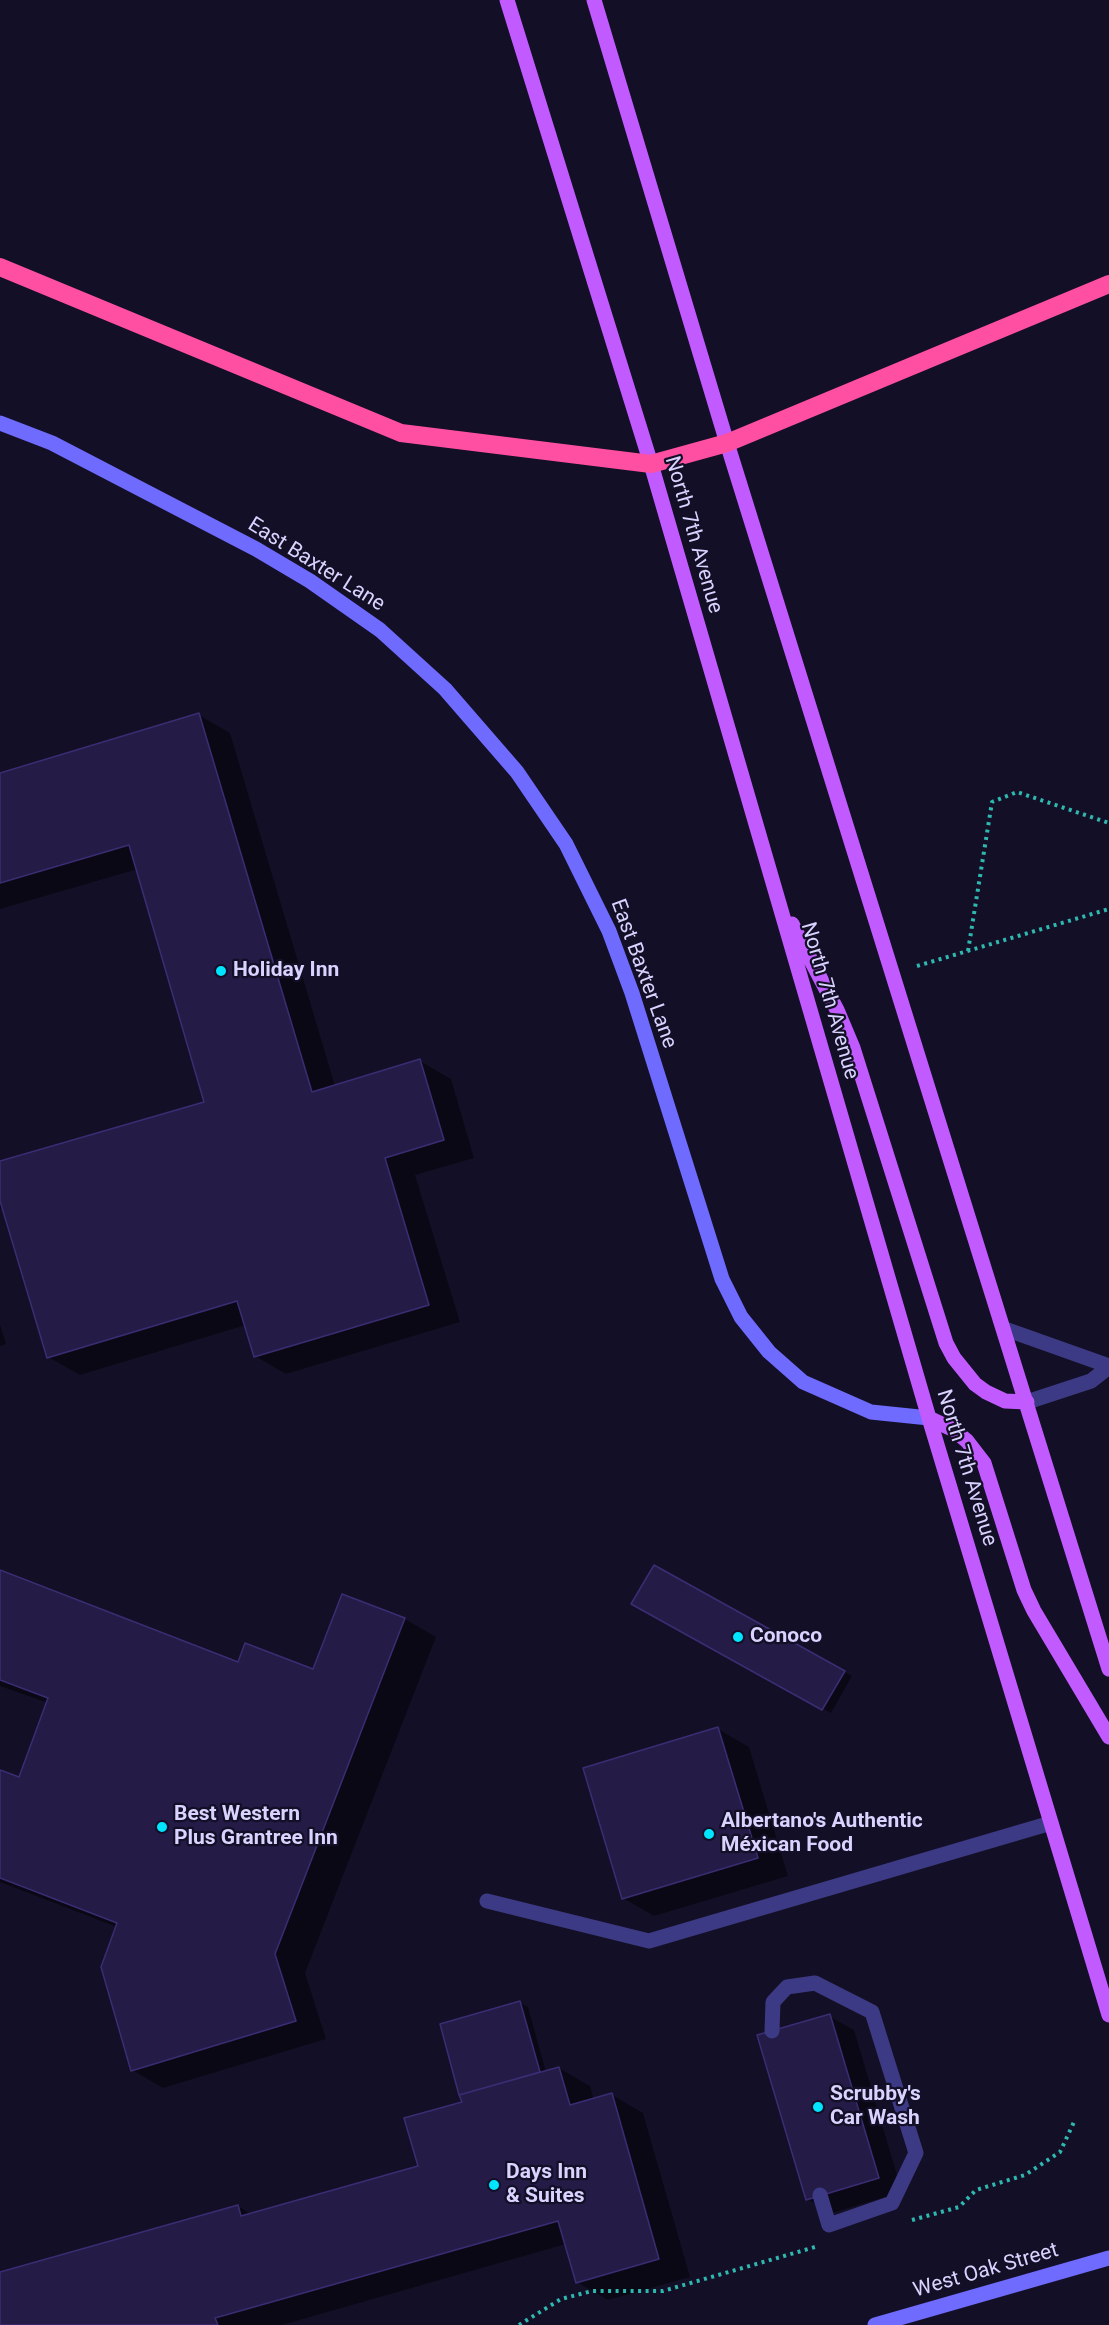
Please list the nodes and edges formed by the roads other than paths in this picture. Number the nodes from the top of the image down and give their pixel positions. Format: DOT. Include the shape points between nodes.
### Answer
graph roads {
  1 [pos="595,2"];
  2 [pos="510,7"];
  3 [pos="0,267"];
  4 [pos="1109,284"];
  5 [pos="0,423"];
  6 [pos="727,443"];
  7 [pos="651,464"];
  8 [pos="777,895"];
  9 [pos="1005,1329"];
  10 [pos="1109,1366"];
  11 [pos="1027,1402"];
  12 [pos="929,1418"];
  13 [pos="1109,1669"];
  14 [pos="1109,1737"];
  15 [pos="1051,1823"];
  16 [pos="487,1901"];
  17 [pos="1109,2015"];
  18 [pos="772,2031"];
  19 [pos="820,2195"];
  20 [pos="1109,2258"];
  21 [pos="875,2325"];
  1 -- 6 [label="main road"];
  2 -- 7 [label="main road, North 7th Avenue"];
  3 -- 7 [label="highway" via="401,433"];
  4 -- 6 [label="highway"];
  5 -- 12 [label="main road, East Baxter Lane" via="52,442 310,581 380,630 445,689 517,772 566,844 609,932 722,1279 741,1317 769,1352 803,1382 871,1412"];
  6 -- 7 [label="highway"];
  6 -- 9 [label="main road"];
  7 -- 8 [label="main road, North 7th Avenue"];
  8 -- 11 [label="main road" via="853,1048 946,1343 975,1384 1005,1401"];
  8 -- 12 [label="main road, North 7th Avenue"];
  9 -- 10 [label="lane"];
  9 -- 11 [label="main road"];
  10 -- 11 [label="lane" via="1091,1381"];
  11 -- 13 [label="main road"];
  12 -- 14 [label="main road" via="954,1430 984,1463 1024,1590"];
  12 -- 15 [label="main road, North 7th Avenue"];
  15 -- 16 [label="lane" via="649,1941"];
  15 -- 17 [label="main road, North 7th Avenue"];
  18 -- 19 [label="lane" via="773,2002 787,1988 815,1983 872,2012 916,2153 892,2204 829,2225"];
  20 -- 21 [label="main road, West Oak Street"];
}
